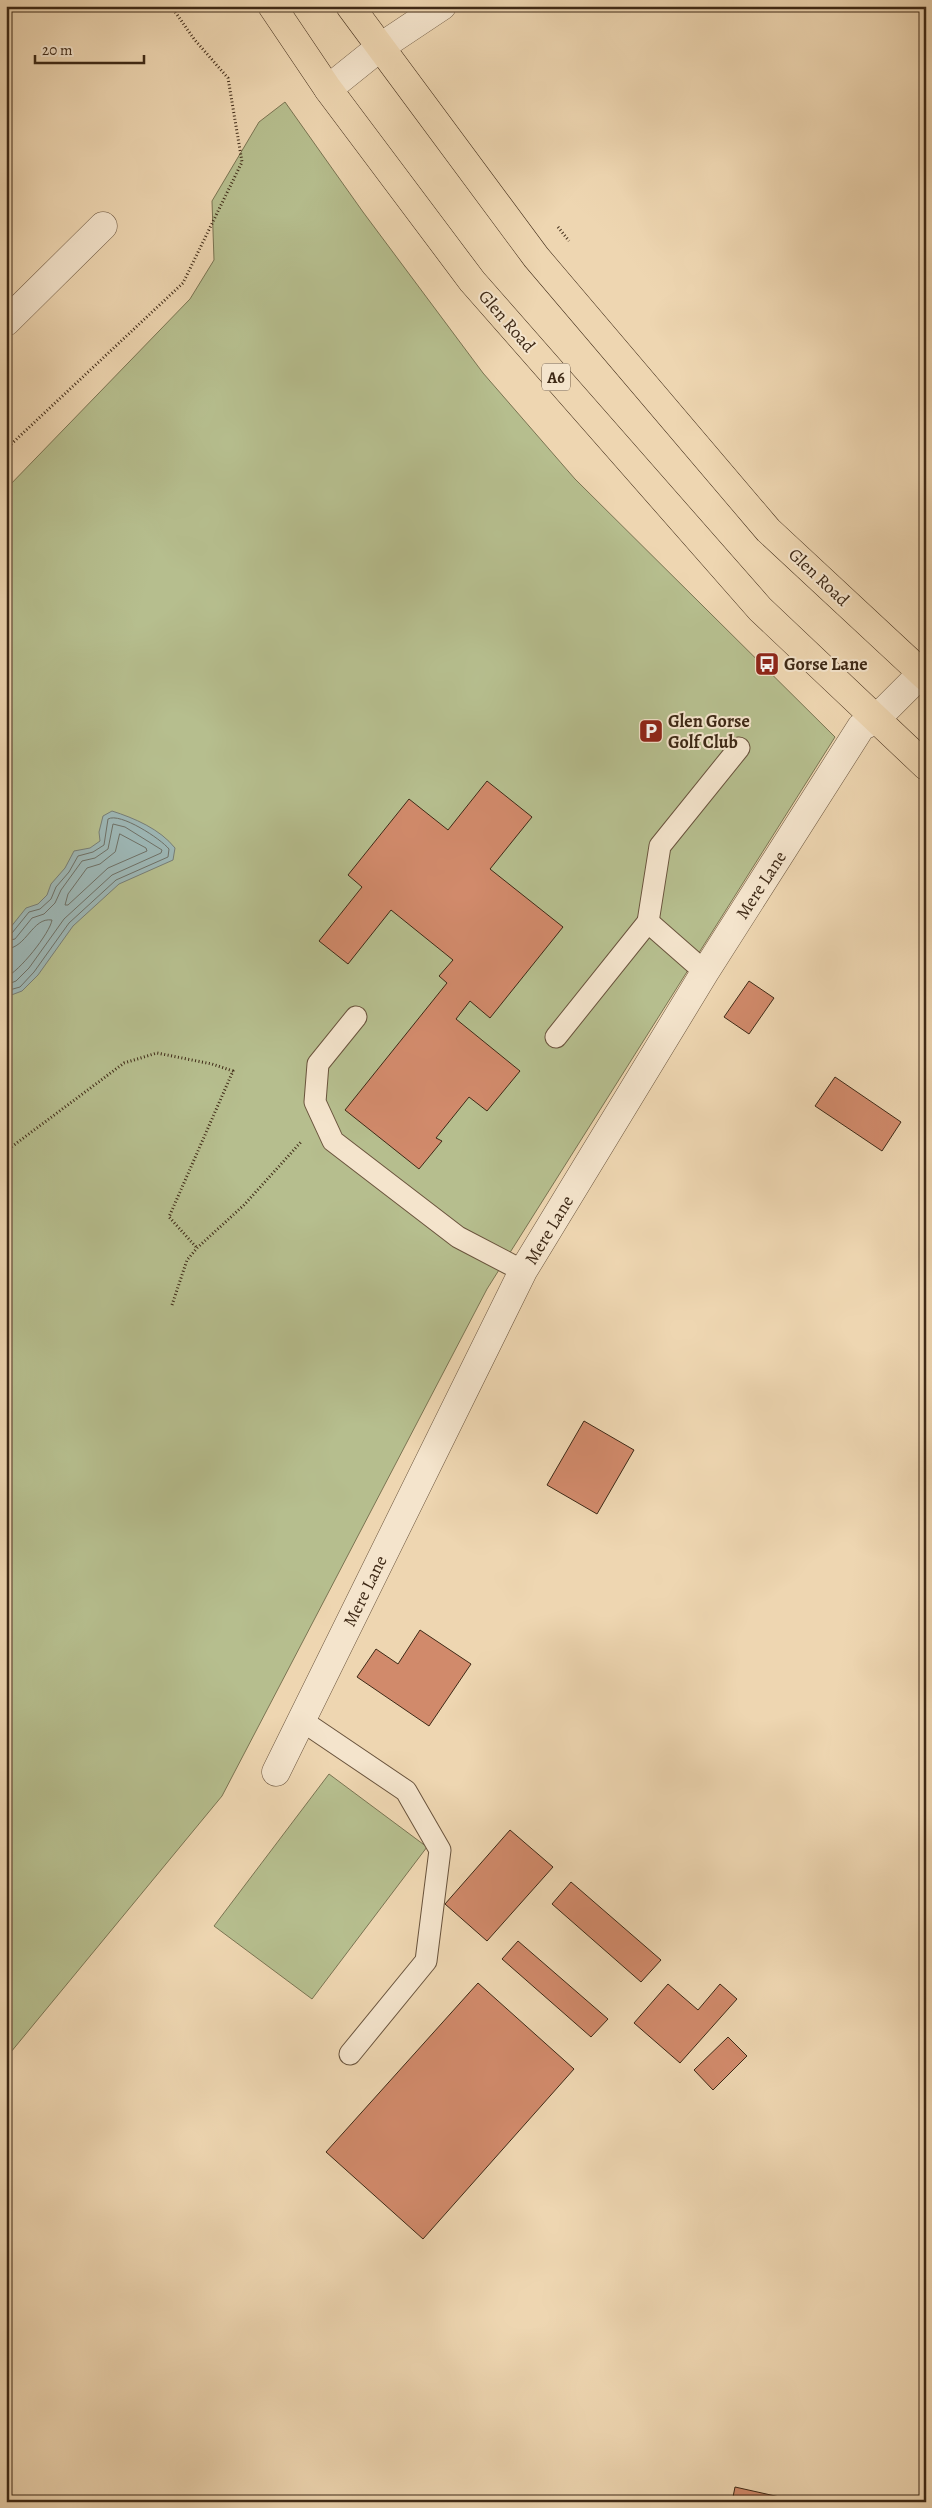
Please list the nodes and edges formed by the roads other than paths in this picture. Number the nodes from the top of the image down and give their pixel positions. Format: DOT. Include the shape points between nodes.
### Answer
graph roads {
  1 [pos="272,6"];
  2 [pos="350,6"];
  3 [pos="442,6"];
  4 [pos="379,48"];
  5 [pos="328,89"];
  6 [pos="103,226"];
  7 [pos="6,322"];
  8 [pos="924,673"];
  9 [pos="875,720"];
  10 [pos="739,748"];
  11 [pos="926,766"];
  12 [pos="648,922"];
  13 [pos="705,972"];
  14 [pos="356,1017"];
  15 [pos="556,1037"];
  16 [pos="523,1271"];
  17 [pos="301,1720"];
  18 [pos="276,1772"];
  19 [pos="350,2054"];
  1 -- 5 [label="highway, Glen Road / A6"];
  2 -- 4 [label="highway, Glen Road"];
  3 -- 4 [label="street"];
  4 -- 5 [label="street"];
  4 -- 8 [label="highway, Glen Road" via="536,257 768,530"];
  5 -- 9 [label="highway, Glen Road / A6" via="472,282 760,609"];
  6 -- 7 [label="street"];
  8 -- 9 [label="street"];
  9 -- 11 [label="highway, A6"];
  9 -- 13 [label="street, Mere Lane" via="861,728"];
  10 -- 12 [label="lane" via="660,846"];
  12 -- 13 [label="lane"];
  12 -- 15 [label="lane"];
  13 -- 16 [label="street, Mere Lane"];
  14 -- 16 [label="lane" via="318,1064 315,1102 333,1141 458,1237"];
  16 -- 17 [label="street, Mere Lane"];
  17 -- 18 [label="street, Mere Lane"];
  17 -- 19 [label="lane" via="406,1791 440,1850 426,1961"];
}
